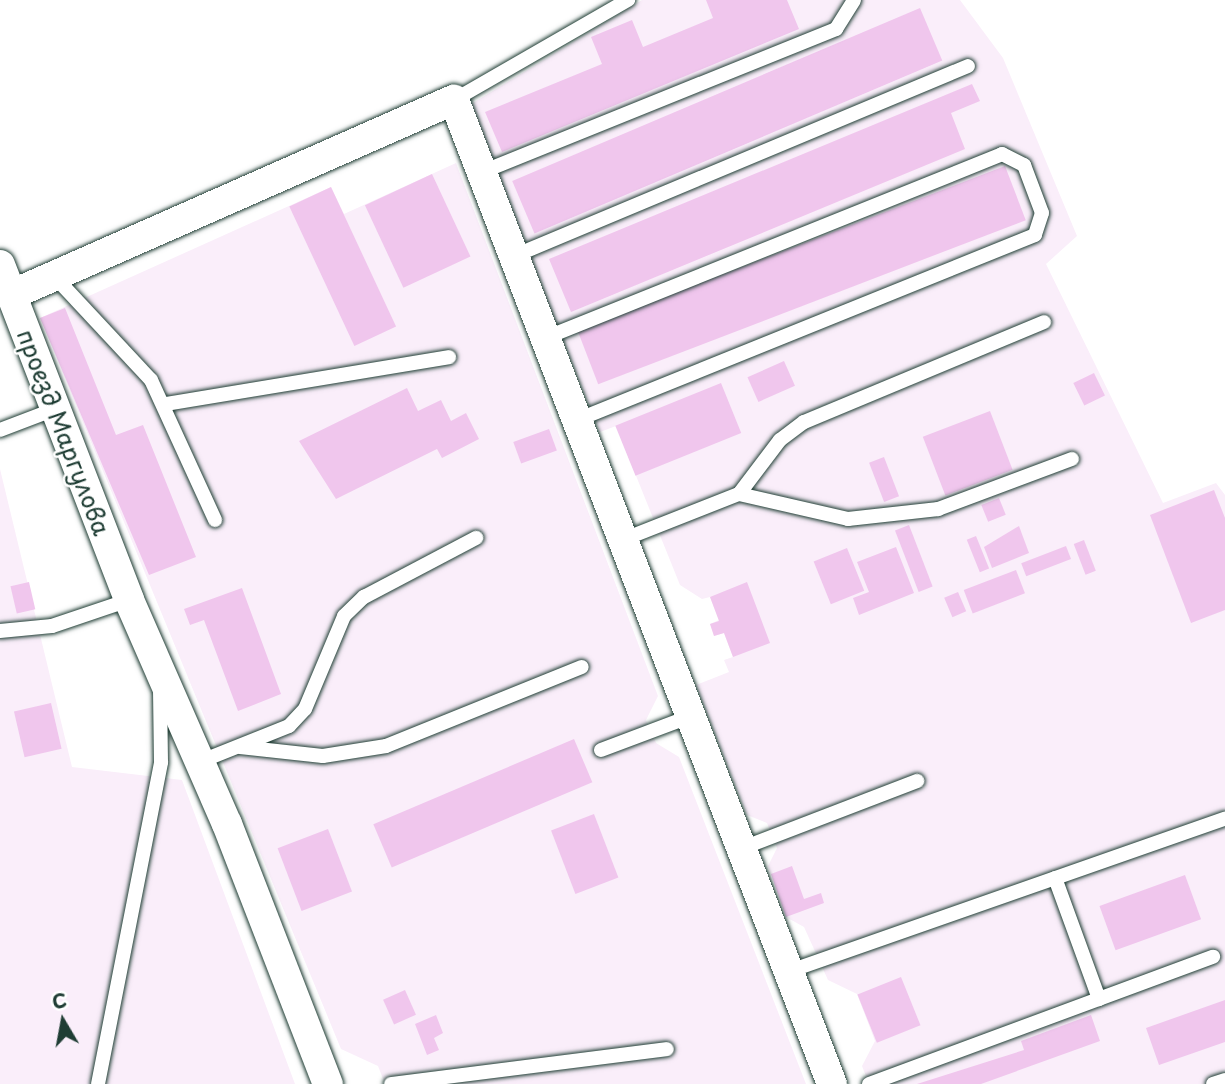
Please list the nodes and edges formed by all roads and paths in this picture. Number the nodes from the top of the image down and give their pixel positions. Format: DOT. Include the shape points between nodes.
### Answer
graph roads {
  1 [pos="628,0"];
  2 [pos="854,0"];
  3 [pos="968,66"];
  4 [pos="454,100"];
  5 [pos="482,172"];
  6 [pos="514,256"];
  7 [pos="0,265"];
  8 [pos="54,276"];
  9 [pos="11,295"];
  10 [pos="1044,322"];
  11 [pos="545,338"];
  12 [pos="449,357"];
  13 [pos="166,404"];
  14 [pos="55,409"];
  15 [pos="577,420"];
  16 [pos="0,430"];
  17 [pos="1072,459"];
  18 [pos="739,494"];
  19 [pos="215,520"];
  20 [pos="476,538"];
  21 [pos="622,540"];
  22 [pos="129,600"];
  23 [pos="0,631"];
  24 [pos="582,667"];
  25 [pos="160,678"];
  26 [pos="689,717"];
  27 [pos="237,747"];
  28 [pos="601,750"];
  29 [pos="199,762"];
  30 [pos="917,781"];
  31 [pos="1225,819"];
  32 [pos="740,849"];
  33 [pos="1055,878"];
  34 [pos="1213,957"];
  35 [pos="787,972"];
  36 [pos="1099,999"];
  37 [pos="667,1049"];
  38 [pos="1225,1080"];
  39 [pos="98,1084"];
  40 [pos="328,1084"];
  41 [pos="391,1084"];
  42 [pos="832,1084"];
  43 [pos="869,1084"];
  44 [pos="1213,1084"];
  1 -- 4 [label="lane"];
  2 -- 5 [label="lane" via="835,29"];
  3 -- 6 [label="lane"];
  4 -- 5 [label="street"];
  4 -- 8 [label="street"];
  5 -- 6 [label="street"];
  6 -- 11 [label="street"];
  7 -- 9 [label="street, проезд Маргулова"];
  8 -- 9 [label="street"];
  8 -- 13 [label="lane"];
  9 -- 14 [label="street, проезд Маргулова"];
  10 -- 18 [label="lane" via="804,422 780,440"];
  11 -- 15 [label="street"];
  11 -- 15 [label="lane" via="1002,154 1018,158 1033,189 1042,213 1035,235"];
  12 -- 13 [label="lane"];
  13 -- 19 [label="lane"];
  14 -- 16 [label="lane"];
  14 -- 22 [label="street, проезд Маргулова"];
  15 -- 21 [label="street"];
  17 -- 18 [label="lane" via="939,509 868,519"];
  18 -- 21 [label="lane"];
  20 -- 27 [label="lane" via="364,597 335,629 297,720"];
  21 -- 26 [label="street"];
  22 -- 23 [label="lane" via="52,626"];
  22 -- 25 [label="street, проезд Маргулова"];
  24 -- 27 [label="lane" via="386,747 323,755"];
  25 -- 29 [label="street, проезд Маргулова"];
  25 -- 39 [label="lane" via="161,762"];
  26 -- 28 [label="lane"];
  26 -- 32 [label="street"];
  27 -- 29 [label="lane"];
  29 -- 40 [label="street, проезд Маргулова"];
  30 -- 32 [label="lane"];
  31 -- 33 [label="lane"];
  32 -- 35 [label="street"];
  33 -- 35 [label="lane"];
  33 -- 36 [label="lane"];
  34 -- 36 [label="lane"];
  35 -- 42 [label="street"];
  36 -- 43 [label="lane"];
  37 -- 41 [label="lane"];
  38 -- 44 [label="lane"];
}
